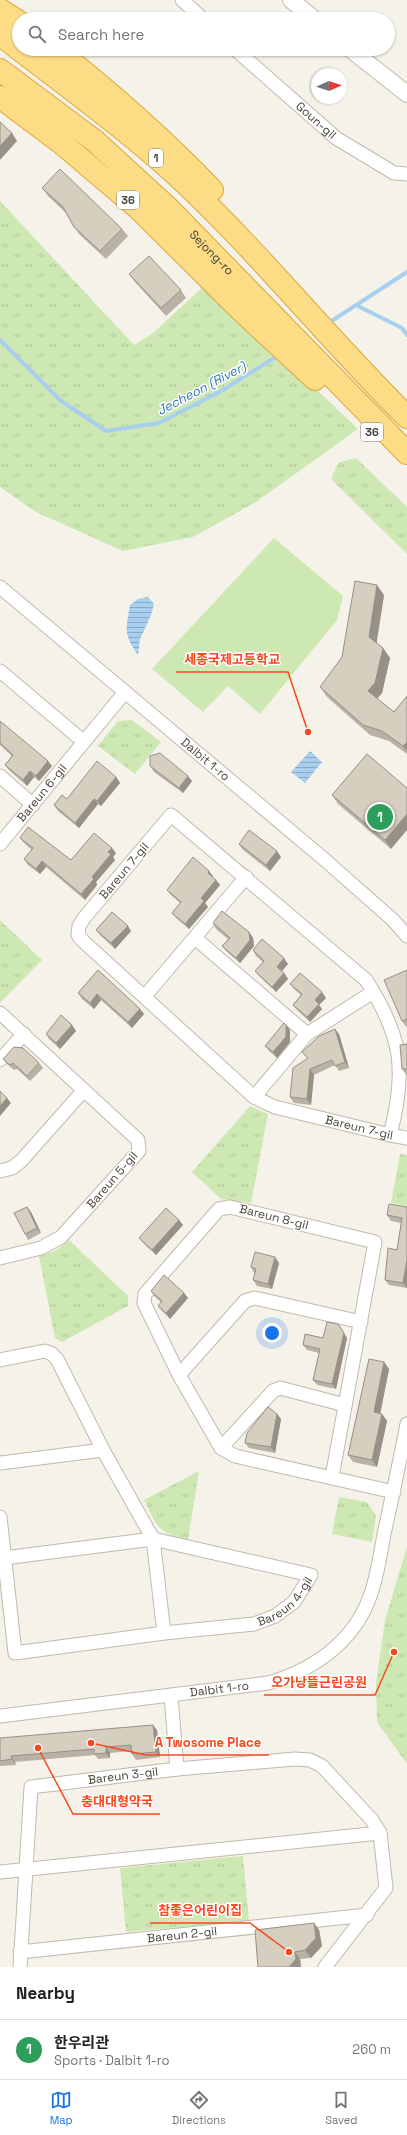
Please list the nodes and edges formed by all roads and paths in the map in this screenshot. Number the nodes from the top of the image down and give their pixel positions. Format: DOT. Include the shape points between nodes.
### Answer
graph roads {
  1 [pos="182,0"];
  2 [pos="291,0"];
  3 [pos="0,10"];
  4 [pos="195,12"];
  5 [pos="306,12"];
  6 [pos="12,18"];
  7 [pos="0,34"];
  8 [pos="12,43"];
  9 [pos="28,56"];
  10 [pos="64,56"];
  11 [pos="243,56"];
  12 [pos="359,56"];
  13 [pos="0,70"];
  14 [pos="407,94"];
  15 [pos="0,97"];
  16 [pos="407,174"];
  17 [pos="284,275"];
  18 [pos="252,308"];
  19 [pos="371,371"];
  20 [pos="341,395"];
  21 [pos="407,398"];
  22 [pos="407,417"];
  23 [pos="407,453"];
  24 [pos="407,464"];
  25 [pos="0,587"];
  26 [pos="0,671"];
  27 [pos="125,692"];
  28 [pos="84,742"];
  29 [pos="0,776"];
  30 [pos="33,805"];
  31 [pos="0,844"];
  32 [pos="246,878"];
  33 [pos="407,936"];
  34 [pos="195,938"];
  35 [pos="374,992"];
  36 [pos="145,996"];
  37 [pos="0,1013"];
  38 [pos="24,1034"];
  39 [pos="307,1034"];
  40 [pos="0,1060"];
  41 [pos="84,1090"];
  42 [pos="254,1097"];
  43 [pos="390,1135"];
  44 [pos="407,1138"];
  45 [pos="0,1172"];
  46 [pos="0,1258"];
  47 [pos="361,1322"];
  48 [pos="0,1360"];
  49 [pos="179,1375"];
  50 [pos="345,1405"];
  51 [pos="407,1424"];
  52 [pos="221,1448"];
  53 [pos="103,1450"];
  54 [pos="0,1463"];
  55 [pos="332,1477"];
  56 [pos="394,1492"];
  57 [pos="0,1517"];
  58 [pos="153,1539"];
  59 [pos="4,1558"];
  60 [pos="164,1633"];
  61 [pos="171,1696"];
  62 [pos="0,1716"];
  63 [pos="177,1769"];
  64 [pos="380,1833"];
  65 [pos="27,1868"];
  66 [pos="0,1872"];
  67 [pos="367,1915"];
  68 [pos="20,1952"];
  69 [pos="20,1967"];
  70 [pos="325,1967"];
  1 -- 4 [label="street"];
  2 -- 5 [label="street"];
  3 -- 6 [label="highway"];
  7 -- 8 [label="highway, 1"];
  9 -- 17 [label="highway, 1" via="113,122 186,184"];
  10 -- 17 [label="highway" via="176,152"];
  11 -- 16 [label="street, Goun-gil" via="336,138 394,173"];
  12 -- 14 [label="street"];
  13 -- 18 [label="highway, Sejong-ro / 1" via="100,146 167,207"];
  15 -- 18 [label="highway, 36" via="64,145"];
  17 -- 19 [label="highway"];
  18 -- 20 [label="highway, 36"];
  19 -- 21 [label="highway"];
  19 -- 22 [label="highway"];
  20 -- 23 [label="highway"];
  20 -- 24 [label="highway, 36"];
  25 -- 27 [label="street, Dalbit 1-ro"];
  26 -- 28 [label="street"];
  27 -- 28 [label="street, Bareun 6-gil"];
  27 -- 33 [label="street, Dalbit 1-ro" via="325,860 393,920"];
  28 -- 30 [label="street, Bareun 6-gil"];
  29 -- 30 [label="street"];
  30 -- 31 [label="street, Bareun 6-gil"];
  32 -- 34 [label="street"];
  32 -- 35 [label="street, Bareun 7-gil" via="366,980"];
  32 -- 36 [label="street, Bareun 7-gil" via="171,815 84,918 78,935"];
  34 -- 36 [label="street"];
  34 -- 39 [label="street"];
  35 -- 39 [label="street"];
  35 -- 43 [label="street, Bareun 7-gil" via="392,1029 399,1059 400,1084"];
  36 -- 42 [label="street, Bareun 7-gil"];
  37 -- 38 [label="street, Bareun 5-gil"];
  38 -- 40 [label="street"];
  38 -- 41 [label="street, Bareun 5-gil"];
  39 -- 42 [label="street"];
  41 -- 45 [label="street" via="21,1161 12,1168"];
  41 -- 46 [label="street, Bareun 5-gil" via="138,1140 139,1151 61,1237 41,1248"];
  42 -- 43 [label="street, Bareun 7-gil" via="275,1107"];
  43 -- 44 [label="street"];
  47 -- 49 [label="street" via="255,1298 245,1301"];
  47 -- 49 [label="street, Bareun 8-gil" via="375,1242 230,1206 225,1207 219,1210 145,1294 144,1303"];
  47 -- 50 [label="street, Bareun 8-gil"];
  48 -- 53 [label="street" via="35,1352 45,1351 52,1354 57,1359"];
  49 -- 52 [label="street, Bareun 8-gil"];
  50 -- 52 [label="street" via="280,1388 273,1391"];
  50 -- 55 [label="street, Bareun 8-gil"];
  51 -- 56 [label="street, Dalbit 1-ro"];
  52 -- 55 [label="street" via="235,1456"];
  53 -- 54 [label="street"];
  53 -- 58 [label="street"];
  55 -- 56 [label="street"];
  56 -- 61 [label="street, Dalbit 1-ro" via="373,1588 362,1615 343,1642 326,1656 285,1678 268,1683"];
  57 -- 59 [label="street, Bareun 4-gil"];
  58 -- 59 [label="street"];
  58 -- 60 [label="street"];
  58 -- 60 [label="street, Bareun 4-gil" via="311,1574 294,1602 275,1616 254,1624"];
  59 -- 60 [label="street, Bareun 4-gil" via="15,1653"];
  61 -- 62 [label="street, Dalbit 1-ro"];
  61 -- 63 [label="street"];
  63 -- 64 [label="street, Bareun 3-gil" via="310,1760 322,1766 372,1820"];
  63 -- 65 [label="street, Bareun 3-gil" via="31,1787"];
  64 -- 65 [label="street"];
  64 -- 67 [label="street" via="386,1888"];
  65 -- 66 [label="street"];
  65 -- 68 [label="street, Bareun 3-gil"];
  67 -- 68 [label="street, Bareun 2-gil"];
  67 -- 70 [label="street"];
  68 -- 69 [label="street, Bareun 3-gil"];
}
